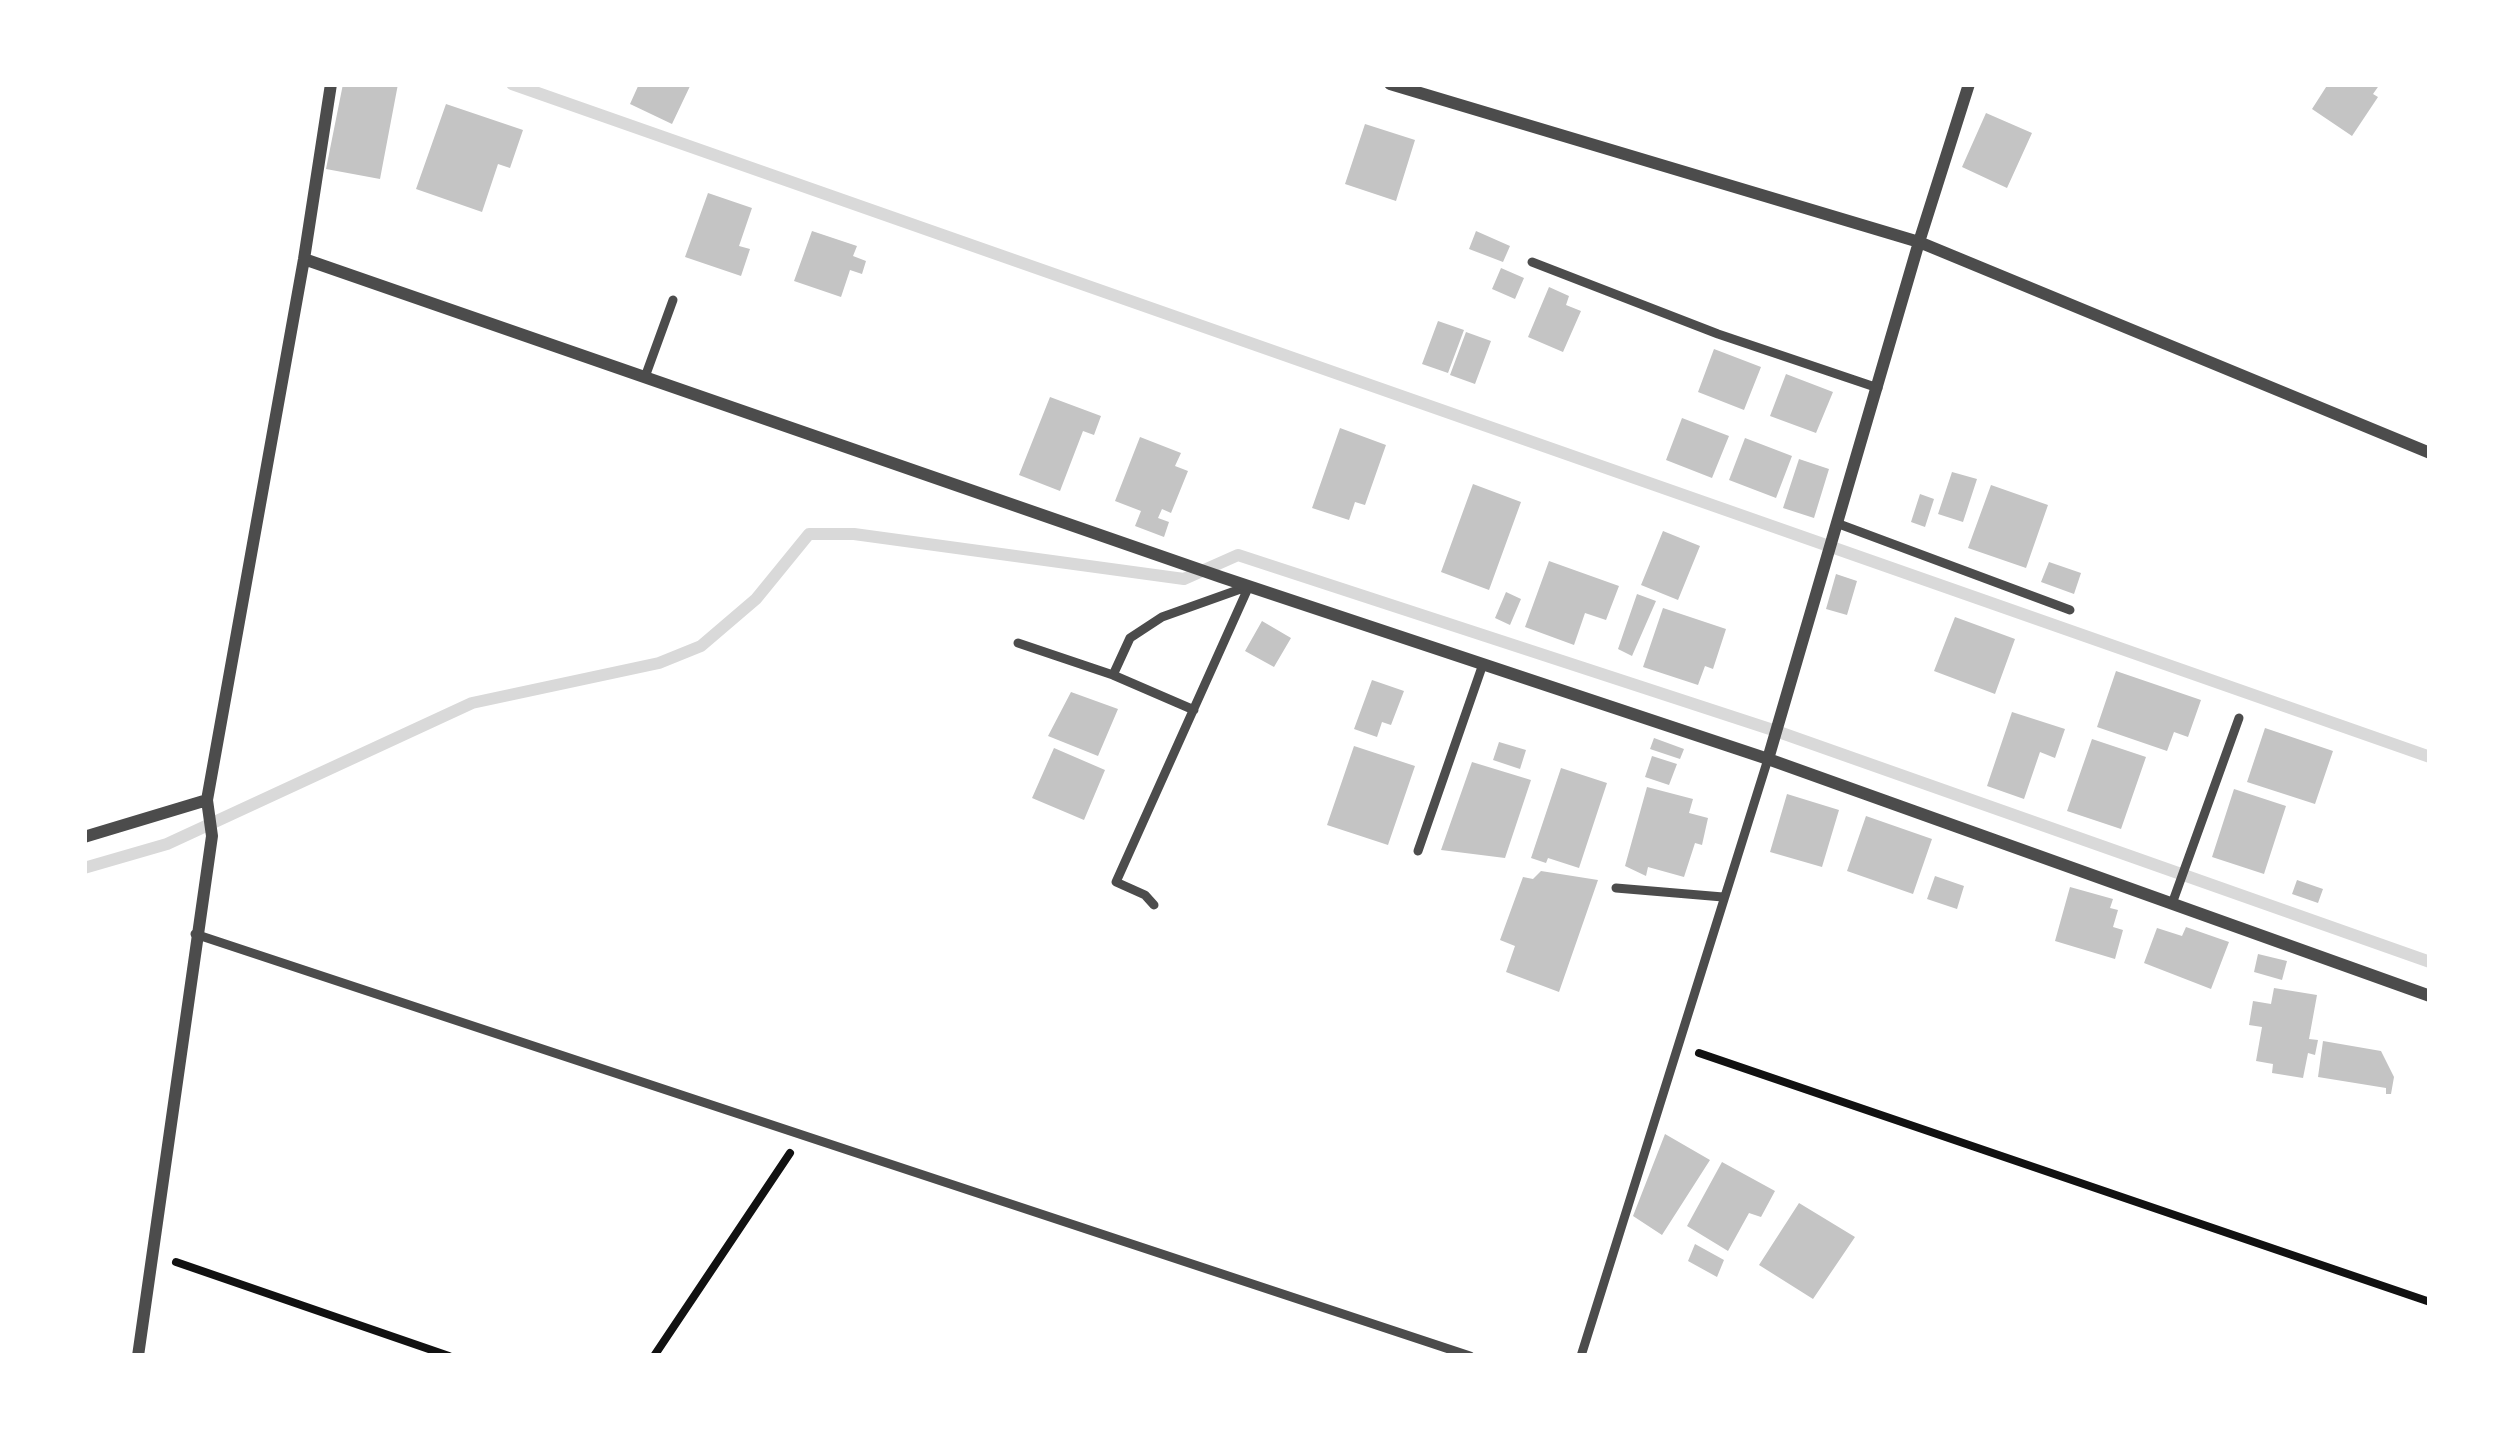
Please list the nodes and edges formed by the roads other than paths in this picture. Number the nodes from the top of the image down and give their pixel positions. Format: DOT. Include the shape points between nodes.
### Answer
graph roads {
  1 [pos="331,84"];
  2 [pos="1390,84"];
  3 [pos="1969,84"];
  4 [pos="1919,242"];
  5 [pos="304,259"];
  6 [pos="1532,262"];
  7 [pos="673,300"];
  8 [pos="645,377"];
  9 [pos="1878,388"];
  10 [pos="2430,453"];
  11 [pos="1839,524"];
  12 [pos="1249,586"];
  13 [pos="2071,610"];
  14 [pos="1018,643"];
  15 [pos="1483,664"];
  16 [pos="1113,675"];
  17 [pos="1193,710"];
  18 [pos="2239,718"];
  19 [pos="1768,759"];
  20 [pos="207,805"];
  21 [pos="84,837"];
  22 [pos="1418,851"];
  23 [pos="1616,888"];
  24 [pos="1723,897"];
  25 [pos="2173,902"];
  26 [pos="1154,905"];
  27 [pos="195,934"];
  28 [pos="2430,996"];
  29 [pos="138,1356"];
  30 [pos="1470,1356"];
  31 [pos="1580,1356"];
  1 -- 5 [label="street"];
  2 -- 4 [label="street"];
  3 -- 4 [label="street"];
  4 -- 9 [label="street"];
  4 -- 10 [label="street"];
  5 -- 8 [label="street"];
  5 -- 20 [label="street"];
  6 -- 9 [label="lane"];
  7 -- 8 [label="lane"];
  8 -- 12 [label="street"];
  9 -- 11 [label="street"];
  11 -- 13 [label="lane"];
  11 -- 19 [label="street"];
  12 -- 15 [label="street"];
  12 -- 16 [label="lane" via="1162,617 1130,638"];
  12 -- 17 [label="lane"];
  14 -- 16 [label="lane"];
  15 -- 19 [label="street"];
  15 -- 22 [label="lane"];
  16 -- 17 [label="lane"];
  17 -- 26 [label="lane" via="1116,882"];
  18 -- 25 [label="lane"];
  19 -- 24 [label="lane"];
  19 -- 25 [label="street"];
  20 -- 21 [label="street"];
  20 -- 27 [label="street" via="212,836"];
  23 -- 24 [label="lane"];
  24 -- 31 [label="lane"];
  25 -- 28 [label="street"];
  27 -- 29 [label="street"];
  27 -- 30 [label="lane"];
}
